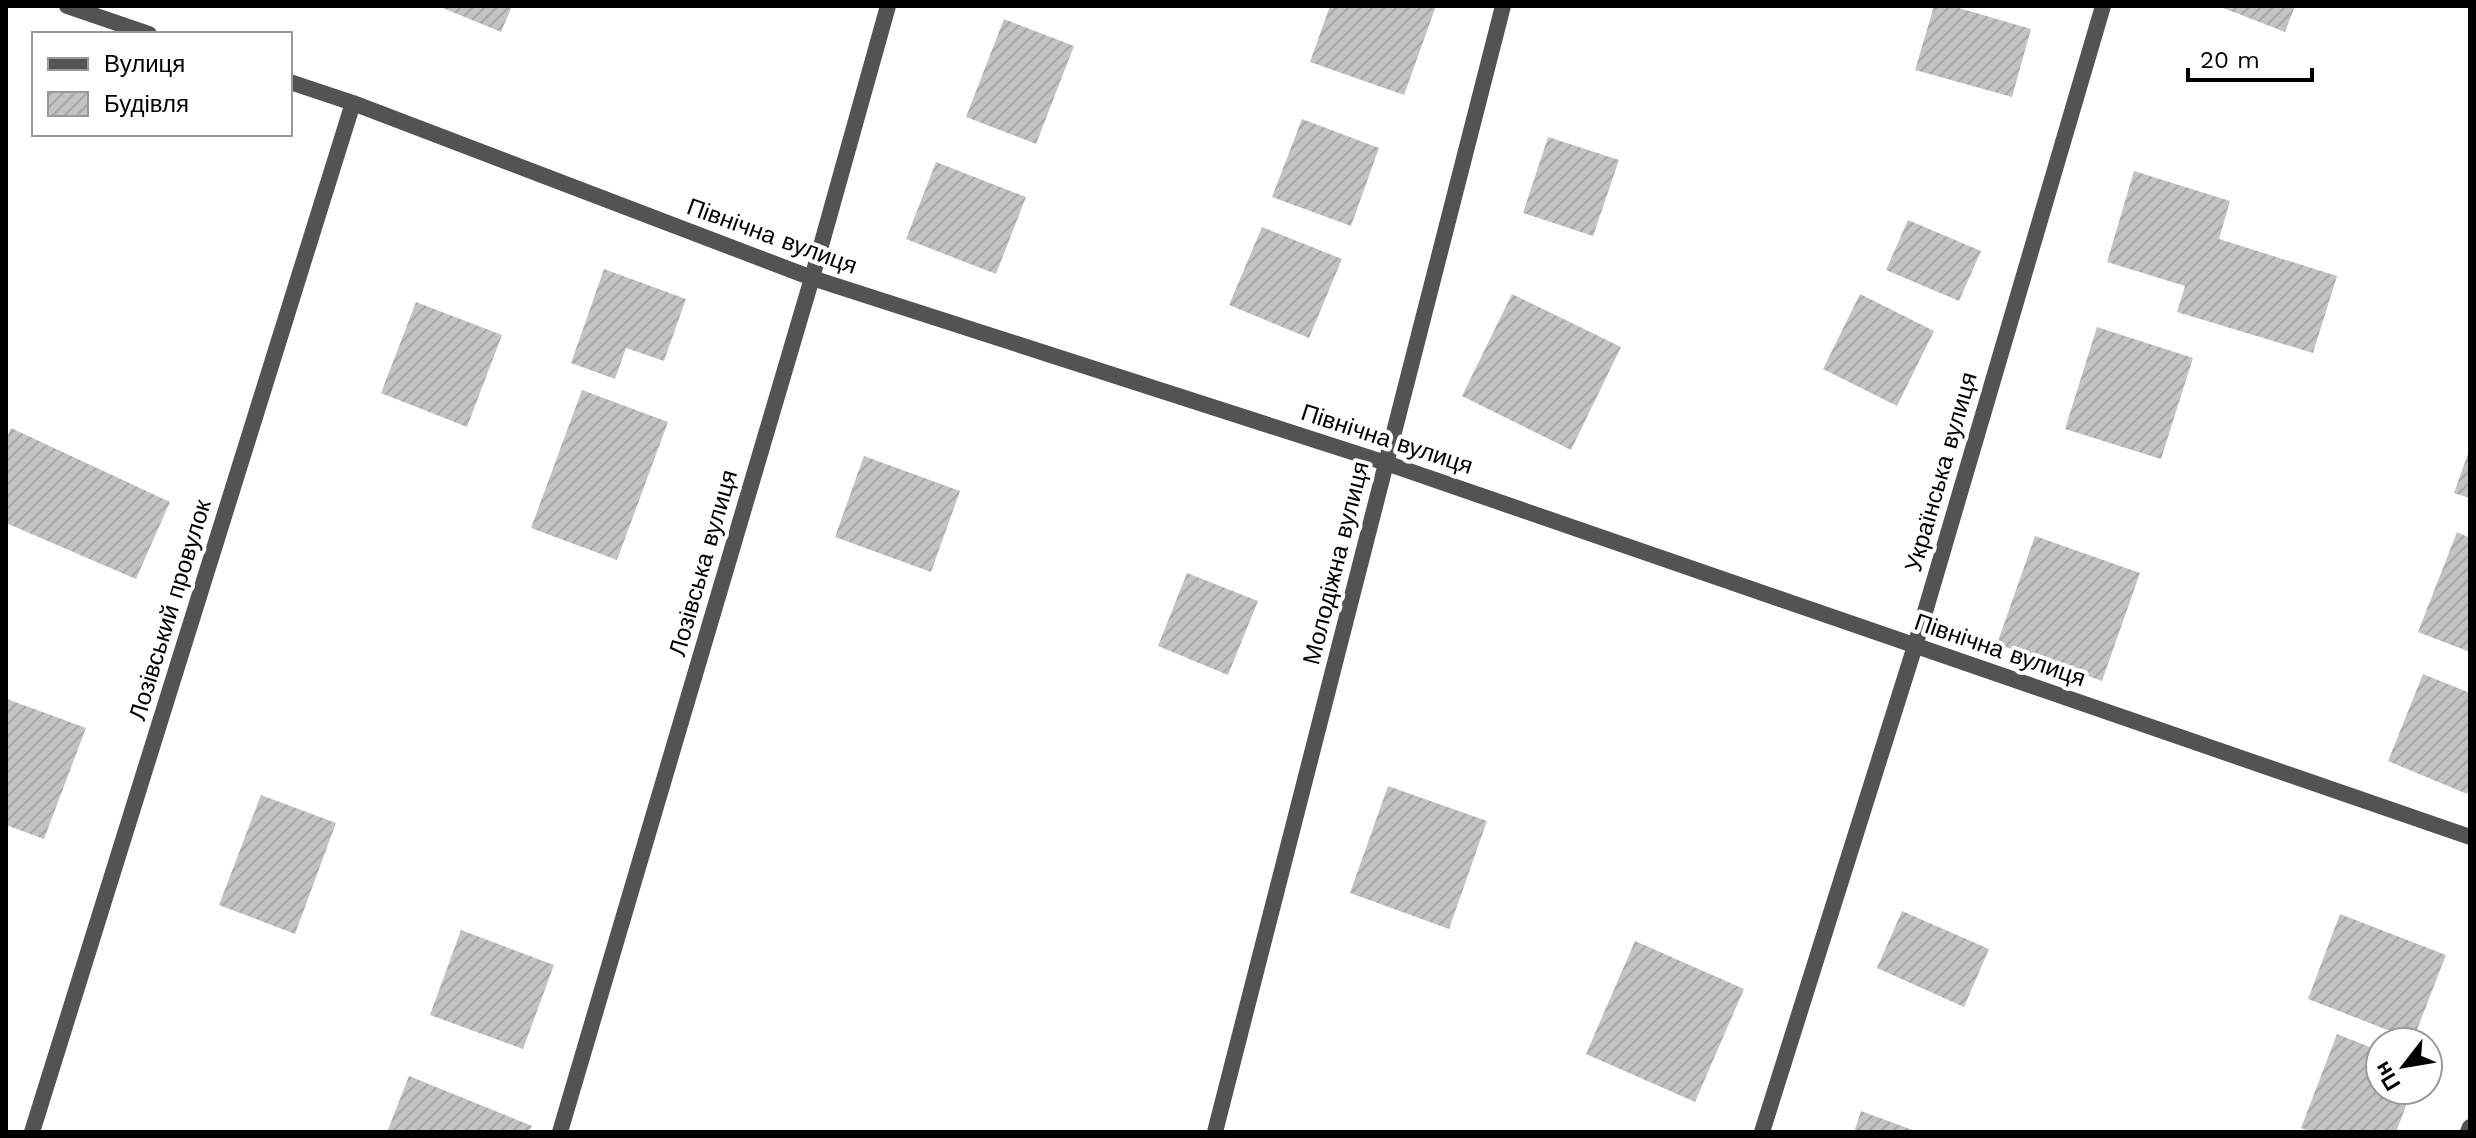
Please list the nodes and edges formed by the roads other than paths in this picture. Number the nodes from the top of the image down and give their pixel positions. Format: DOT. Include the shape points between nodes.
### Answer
graph roads {
  1 [pos="67,6"];
  2 [pos="888,6"];
  3 [pos="1503,6"];
  4 [pos="2103,6"];
  5 [pos="143,32"];
  6 [pos="292,83"];
  7 [pos="353,103"];
  8 [pos="812,278"];
  9 [pos="1386,463"];
  10 [pos="1915,646"];
  11 [pos="2470,837"];
  12 [pos="32,1132"];
  13 [pos="560,1132"];
  14 [pos="1215,1132"];
  15 [pos="1762,1132"];
  1 -- 5 [label="street"];
  2 -- 8 [label="street, Лозівська вулиця"];
  3 -- 9 [label="street, Молодіжна вулиця"];
  4 -- 10 [label="street, Українська вулиця"];
  6 -- 7 [label="street, Північна вулиця"];
  7 -- 8 [label="street, Північна вулиця"];
  7 -- 12 [label="street, Лозівський провулок"];
  8 -- 9 [label="street, Північна вулиця"];
  8 -- 13 [label="street, Лозівська вулиця"];
  9 -- 10 [label="street, Північна вулиця"];
  9 -- 14 [label="street, Молодіжна вулиця"];
  10 -- 11 [label="street, Північна вулиця"];
  10 -- 15 [label="street, Українська вулиця"];
}
